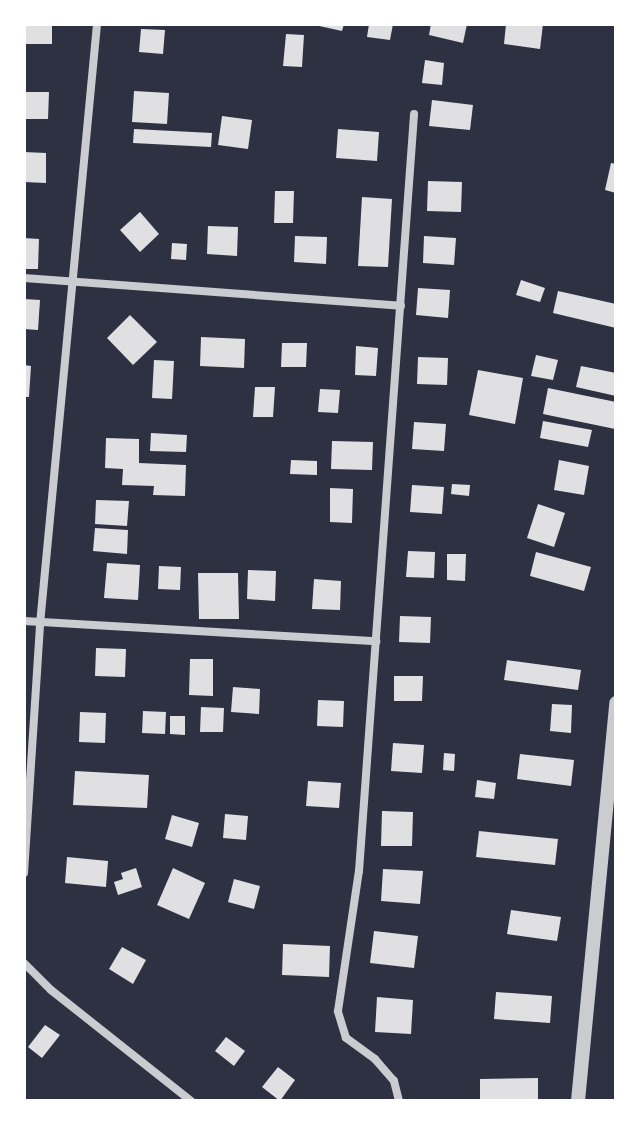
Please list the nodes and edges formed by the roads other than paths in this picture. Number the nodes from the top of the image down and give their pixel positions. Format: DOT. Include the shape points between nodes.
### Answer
graph roads {
  1 [pos="97,24"];
  2 [pos="414,114"];
  3 [pos="24,278"];
  4 [pos="74,281"];
  5 [pos="401,306"];
  6 [pos="24,621"];
  7 [pos="40,624"];
  8 [pos="376,641"];
  9 [pos="616,703"];
  10 [pos="24,873"];
  11 [pos="24,963"];
  12 [pos="191,1101"];
  13 [pos="399,1101"];
  14 [pos="578,1101"];
  1 -- 4 [label="street"];
  2 -- 5 [label="street"];
  3 -- 4 [label="street"];
  4 -- 5 [label="street"];
  4 -- 7 [label="street"];
  5 -- 8 [label="street"];
  6 -- 7 [label="street"];
  7 -- 8 [label="street"];
  7 -- 10 [label="street"];
  8 -- 13 [label="street" via="359,871 338,1011 346,1038 394,1081"];
  9 -- 14 [label="street"];
  11 -- 12 [label="street"];
}
